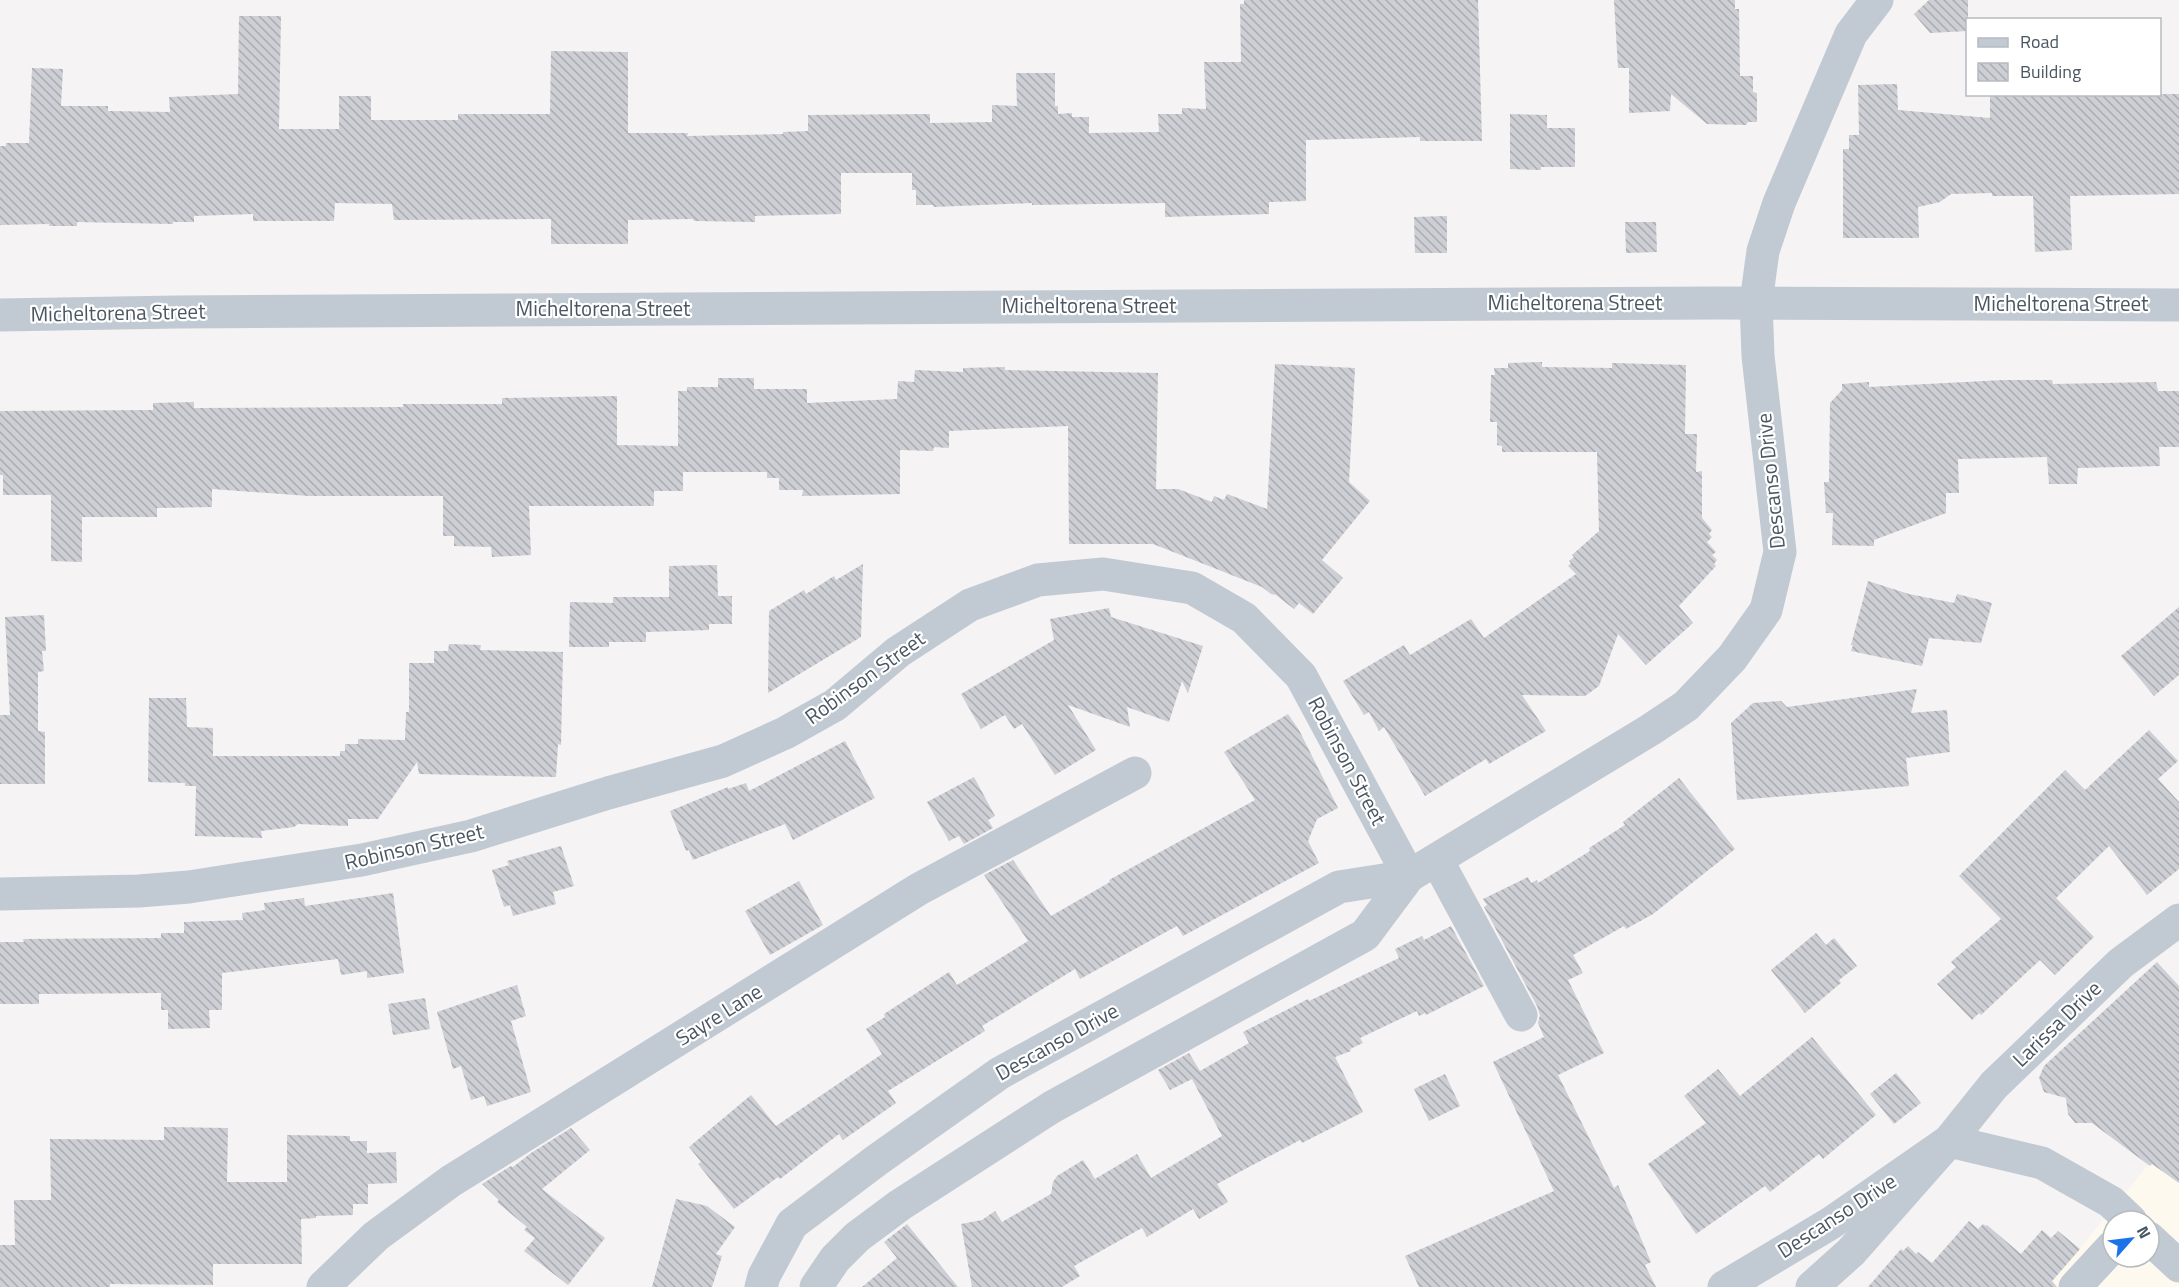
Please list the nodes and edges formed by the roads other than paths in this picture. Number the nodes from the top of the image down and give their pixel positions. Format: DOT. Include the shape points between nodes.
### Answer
graph roads {
  1 [pos="1877,0"];
  2 [pos="1755,302"];
  3 [pos="2179,305"];
  4 [pos="0,315"];
  5 [pos="1135,773"];
  6 [pos="1437,860"];
  7 [pos="1409,876"];
  8 [pos="0,894"];
  9 [pos="2179,920"];
  10 [pos="1521,1015"];
  11 [pos="1949,1141"];
  12 [pos="2118,1209"];
  13 [pos="2101,1259"];
  14 [pos="323,1287"];
  15 [pos="761,1287"];
  16 [pos="816,1287"];
  17 [pos="1724,1287"];
  18 [pos="1812,1287"];
  19 [pos="2075,1287"];
  1 -- 2 [label="street, Descanso Drive" via="1851,34 1779,203 1763,251"];
  2 -- 3 [label="street, Micheltorena Street"];
  2 -- 4 [label="street, Micheltorena Street"];
  2 -- 6 [label="street, Descanso Drive" via="1780,552 1766,610 1732,658 1686,706"];
  5 -- 14 [label="street, Sayre Lane" via="919,889 451,1181 376,1236"];
  6 -- 7 [label="street, Descanso Drive"];
  6 -- 10 [label="street"];
  7 -- 8 [label="street, Robinson Street" via="1301,676 1244,618 1192,588 1103,574 1038,580 970,604 898,652 835,705 723,761 471,836 362,860 189,887"];
  7 -- 15 [label="street, Descanso Drive" via="1340,887 1000,1073 792,1224"];
  7 -- 16 [label="street, Descanso Drive" via="1365,935 1052,1107 857,1237 835,1259"];
  9 -- 11 [label="street, Larissa Drive" via="2121,963 2002,1077"];
  11 -- 12 [label="street" via="2042,1163"];
  11 -- 17 [label="street, Descanso Drive" via="1830,1222"];
  11 -- 18 [label="street, Descanso Drive" via="1851,1252"];
  13 -- 19 [label="street"];
}
